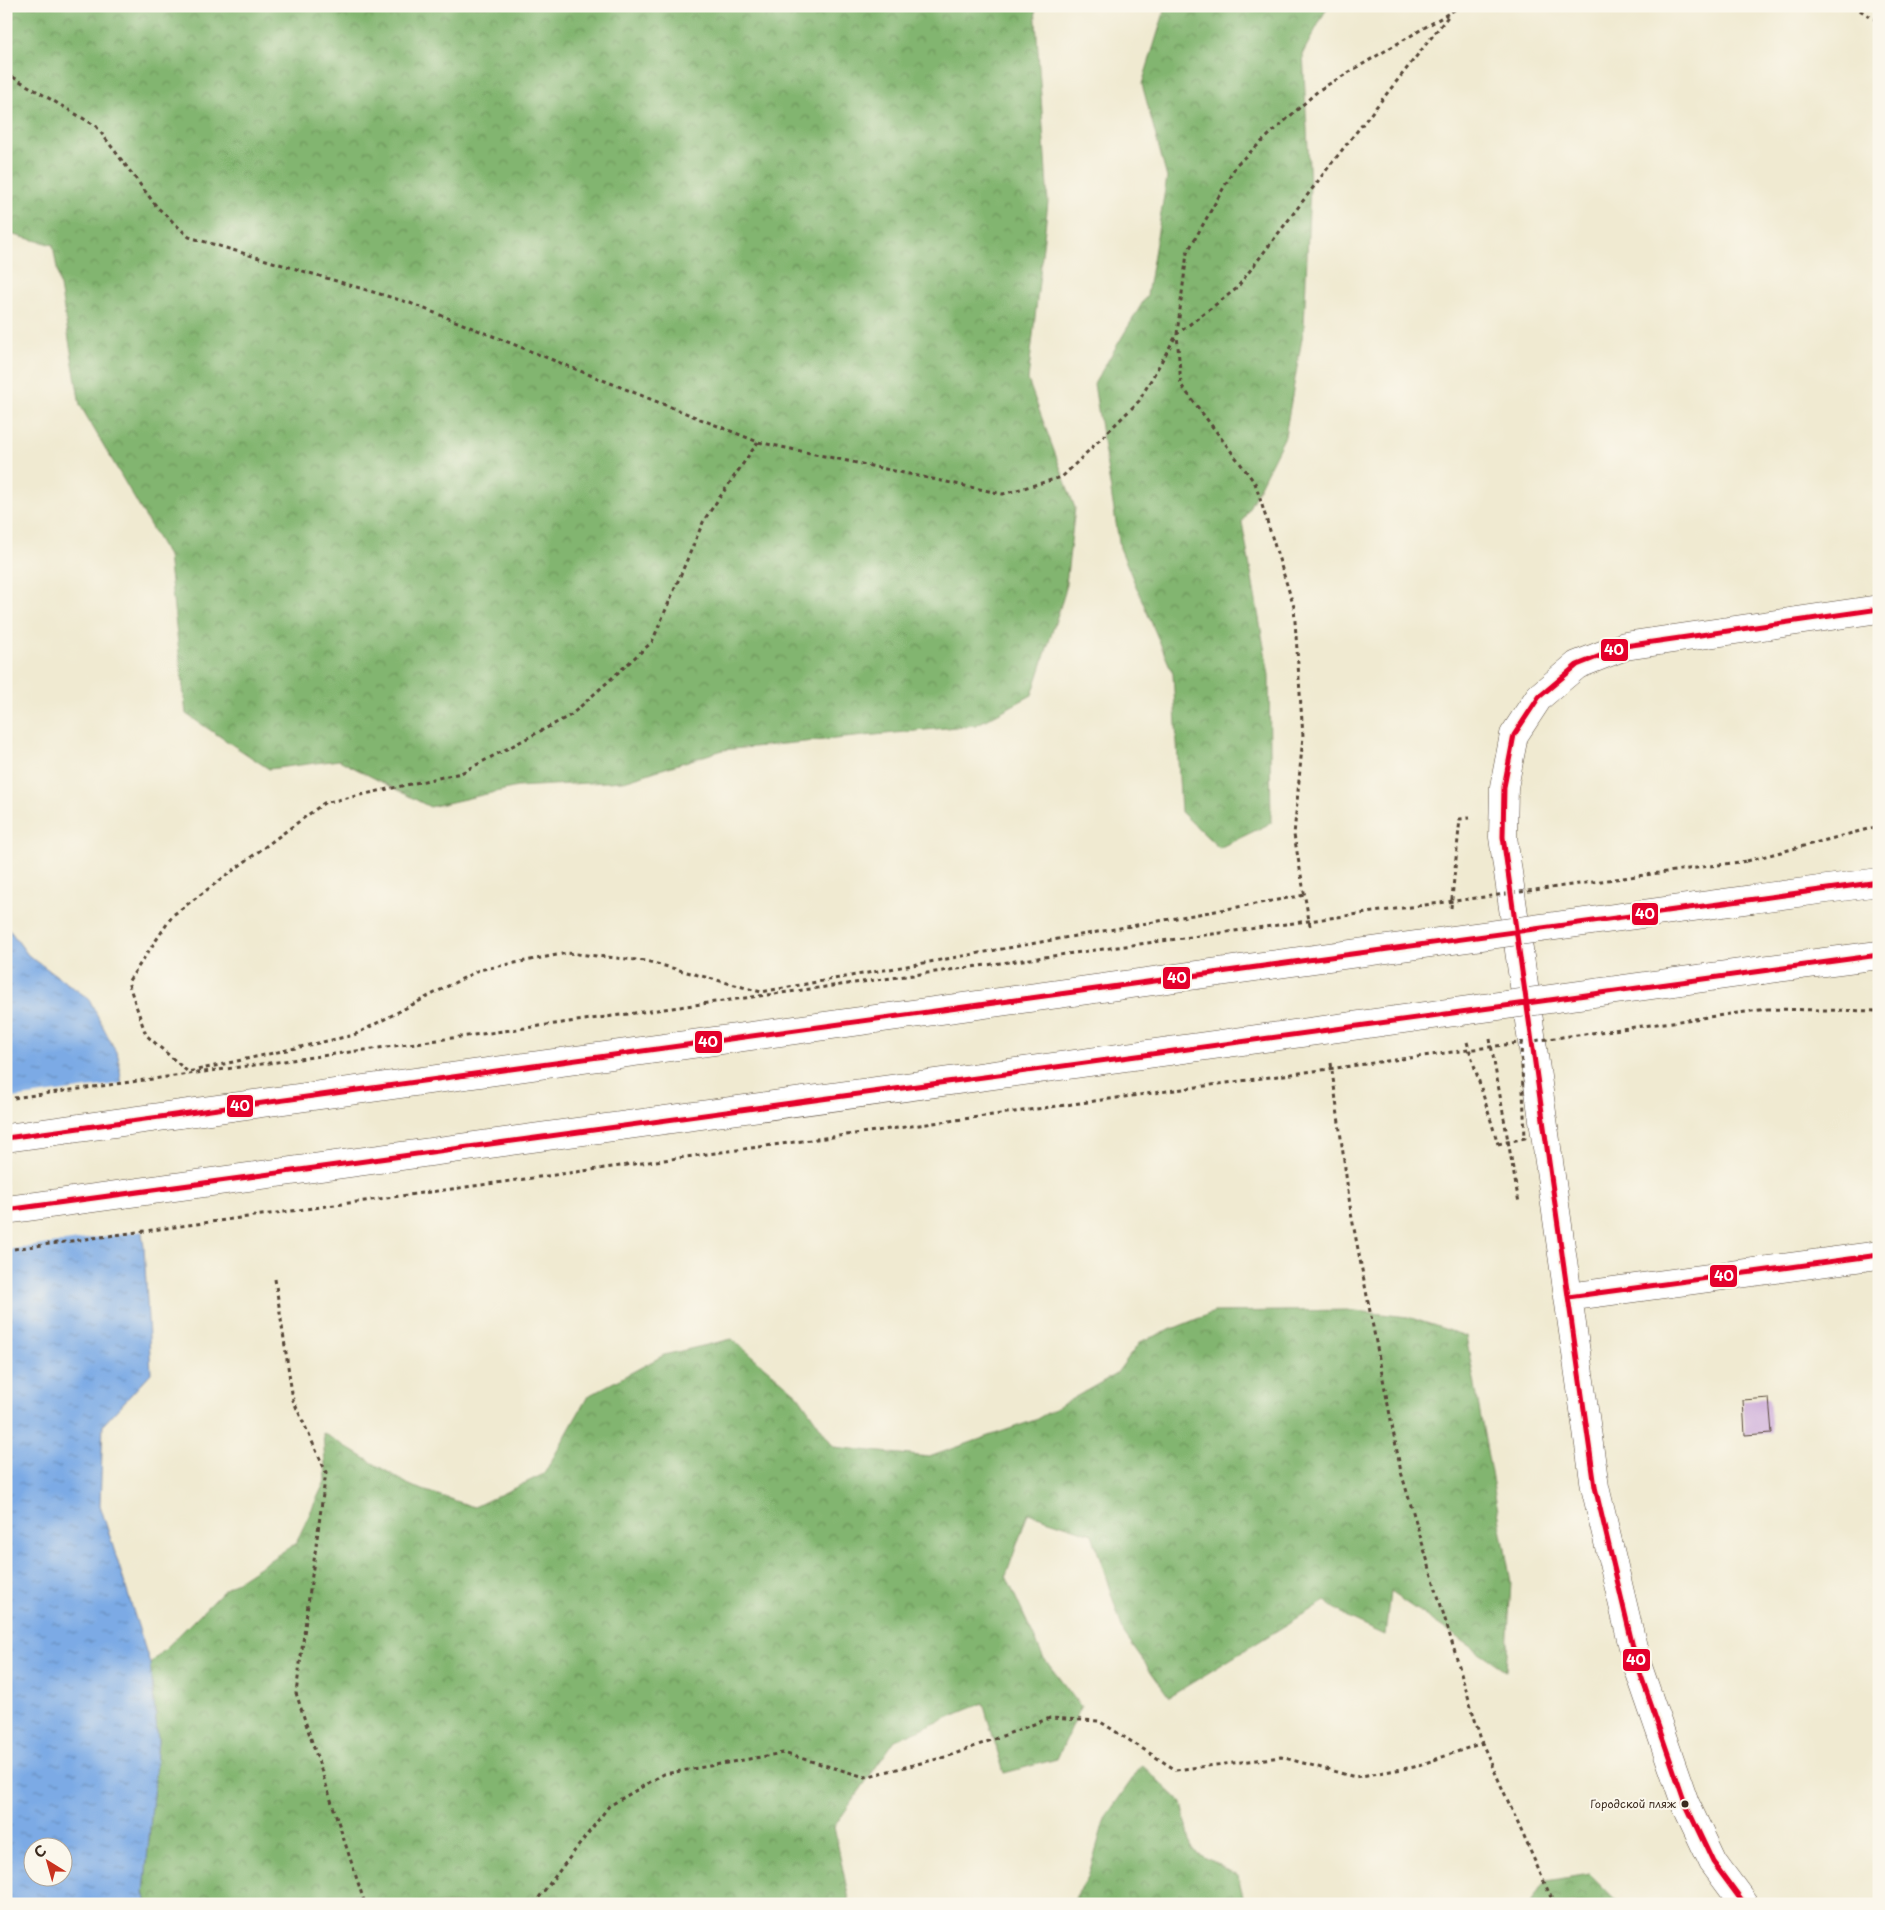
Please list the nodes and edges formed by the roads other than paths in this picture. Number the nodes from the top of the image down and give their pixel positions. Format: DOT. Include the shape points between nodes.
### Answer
graph roads {
  1 [pos="1879,609"];
  2 [pos="1879,882"];
  3 [pos="1879,955"];
  4 [pos="6,1138"];
  5 [pos="6,1210"];
  6 [pos="1879,1255"];
  7 [pos="1568,1297"];
  8 [pos="1744,1904"];
  1 -- 7 [label="main road" via="1625,646 1576,665 1539,696 1514,735 1504,787 1503,837"];
  2 -- 4 [label="main road, bridge"];
  3 -- 5 [label="main road, bridge"];
  6 -- 7 [label="main road"];
  7 -- 8 [label="main road" via="1595,1487 1637,1664 1685,1803 1713,1862"];
}
